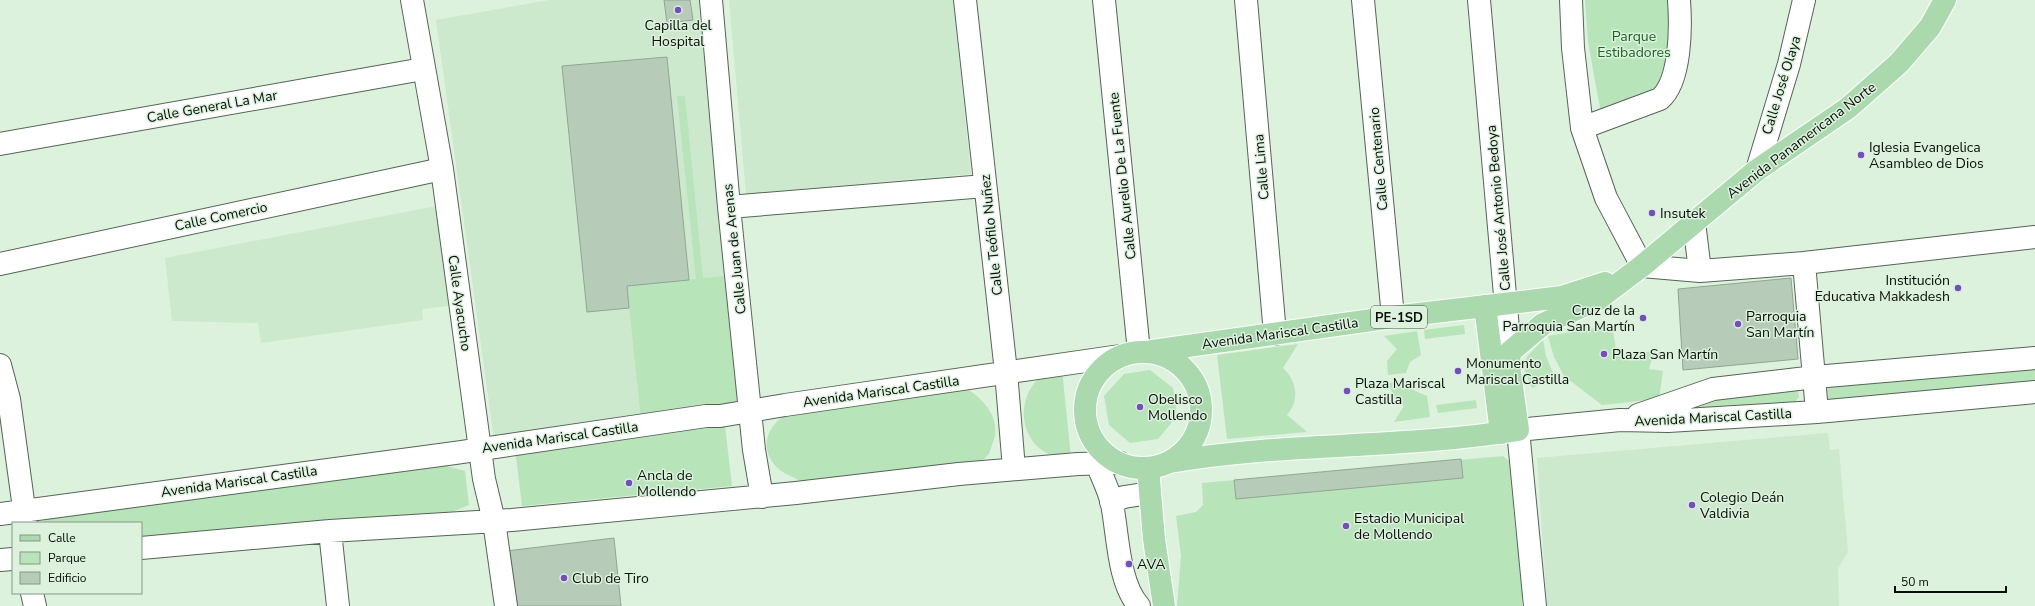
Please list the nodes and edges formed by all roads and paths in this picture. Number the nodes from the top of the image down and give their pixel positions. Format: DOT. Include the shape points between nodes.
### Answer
graph roads {
  1 [pos="412,0"];
  2 [pos="710,0"];
  3 [pos="965,0"];
  4 [pos="1104,0"];
  5 [pos="1246,0"];
  6 [pos="1363,0"];
  7 [pos="1479,0"];
  8 [pos="1572,0"];
  9 [pos="1679,0"];
  10 [pos="1804,0"];
  11 [pos="1945,0"];
  12 [pos="423,69"];
  13 [pos="1582,128"];
  14 [pos="0,144"];
  15 [pos="442,169"];
  16 [pos="1756,170"];
  17 [pos="985,186"];
  18 [pos="729,207"];
  19 [pos="1694,222"];
  20 [pos="2035,237"];
  21 [pos="1804,263"];
  22 [pos="0,264"];
  23 [pos="1642,266"];
  24 [pos="1700,271"];
  25 [pos="1496,304"];
  26 [pos="1393,317"];
  27 [pos="1275,334"];
  28 [pos="1510,352"];
  29 [pos="1137,353"];
  30 [pos="2035,358"];
  31 [pos="0,365"];
  32 [pos="1006,372"];
  33 [pos="1815,377"];
  34 [pos="2035,392"];
  35 [pos="751,411"];
  36 [pos="1817,412"];
  37 [pos="1620,420"];
  38 [pos="1510,431"];
  39 [pos="480,449"];
  40 [pos="1170,462"];
  41 [pos="1120,463"];
  42 [pos="1097,464"];
  43 [pos="1148,468"];
  44 [pos="1014,470"];
  45 [pos="1150,493"];
  46 [pos="762,496"];
  47 [pos="1111,502"];
  48 [pos="0,514"];
  49 [pos="26,517"];
  50 [pos="494,521"];
  51 [pos="330,531"];
  52 [pos="142,548"];
  53 [pos="12,559"];
  54 [pos="0,560"];
  55 [pos="32,594"];
  56 [pos="35,606"];
  57 [pos="338,606"];
  58 [pos="506,606"];
  59 [pos="1139,606"];
  60 [pos="1164,606"];
  61 [pos="1535,606"];
  1 -- 12 [label="street, Calle Ayacucho"];
  2 -- 18 [label="street, Calle Juan de Arenas"];
  3 -- 17 [label="street, Calle Teófilo Nuñez"];
  4 -- 29 [label="street, Calle Aurelio De La Fuente"];
  5 -- 27 [label="street, Calle Lima"];
  6 -- 26 [label="street, Calle Centenario"];
  7 -- 25 [label="street, Calle José Antonio Bedoya"];
  8 -- 13 [label="street" via="1573,48"];
  9 -- 13 [label="street" via="1675,68 1671,86 1666,94 1660,99"];
  10 -- 16 [label="street, Calle José Olaya" via="1789,64"];
  11 -- 16 [label="main road, Avenida Panamericana Norte" via="1930,27 1899,64 1848,108"];
  12 -- 14 [label="street, Calle General La Mar"];
  12 -- 15 [label="street, Calle Ayacucho"];
  13 -- 23 [label="street" via="1606,198"];
  15 -- 22 [label="street, Calle Comercio"];
  15 -- 39 [label="street, Calle Ayacucho"];
  16 -- 19 [label="main road, Avenida Panamericana Norte"];
  17 -- 18 [label="street"];
  17 -- 32 [label="street, Calle Teófilo Nuñez"];
  18 -- 35 [label="street, Calle Juan de Arenas"];
  19 -- 23 [label="main road, Avenida Panamericana Norte"];
  19 -- 24 [label="street"];
  20 -- 21 [label="street, Avenida Mariscal Castilla"];
  21 -- 24 [label="street, Avenida Mariscal Castilla"];
  21 -- 33 [label="street"];
  23 -- 24 [label="street, Avenida Mariscal Castilla"];
  23 -- 25 [label="main road, Avenida Mariscal Castilla / PE-1SD" via="1599,285 1562,297"];
  23 -- 28 [label="main road" via="1597,300 1543,324"];
  25 -- 26 [label="main road, Avenida Mariscal Castilla / PE-1SD"];
  25 -- 28 [label="street, Calle José Antonio Bedoya"];
  25 -- 38 [label="main road"];
  26 -- 27 [label="main road, Avenida Mariscal Castilla / PE-1SD"];
  27 -- 29 [label="main road, Avenida Mariscal Castilla / PE-1SD"];
  28 -- 38 [label="main road, Calle José Antonio Bedoya"];
  29 -- 32 [label="street, Avenida Mariscal Castilla"];
  29 -- 40 [label="main road" via="1178,364 1197,388 1200,418 1197,431 1190,444"];
  29 -- 41 [label="main road" via="1107,363 1090,386 1085,406 1087,424 1093,440 1101,450"];
  30 -- 33 [label="street, Avenida Mariscal Castilla"];
  31 -- 49 [label="street" via="8,399"];
  32 -- 35 [label="street, Avenida Mariscal Castilla"];
  32 -- 44 [label="street, Calle Teófilo Nuñez"];
  33 -- 36 [label="street"];
  33 -- 37 [label="street, Avenida Mariscal Castilla" via="1713,389"];
  34 -- 36 [label="street, Avenida Mariscal Castilla"];
  35 -- 39 [label="street, Avenida Mariscal Castilla"];
  35 -- 46 [label="street, Calle Juan de Arenas" via="754,450"];
  36 -- 37 [label="street, Avenida Mariscal Castilla" via="1668,421"];
  37 -- 38 [label="street"];
  38 -- 40 [label="main road" via="1461,437 1271,450"];
  38 -- 61 [label="street, Calle José Antonio Bedoya"];
  39 -- 49 [label="street, Avenida Mariscal Castilla"];
  39 -- 50 [label="street, Calle Ayacucho"];
  40 -- 43 [label="main road"];
  41 -- 42 [label="street"];
  41 -- 43 [label="main road" via="1131,467"];
  42 -- 44 [label="street"];
  42 -- 47 [label="street"];
  43 -- 45 [label="main road"];
  44 -- 46 [label="street"];
  45 -- 47 [label="street" via="1124,496"];
  45 -- 60 [label="main road"];
  46 -- 50 [label="street"];
  47 -- 59 [label="street" via="1123,570 1131,598"];
  48 -- 49 [label="street, Avenida Mariscal Castilla"];
  50 -- 51 [label="street"];
  50 -- 58 [label="street, Calle Ayacucho"];
  51 -- 52 [label="street"];
  51 -- 57 [label="street"];
  53 -- 54 [label="street"];
  55 -- 56 [label="street"];
}
